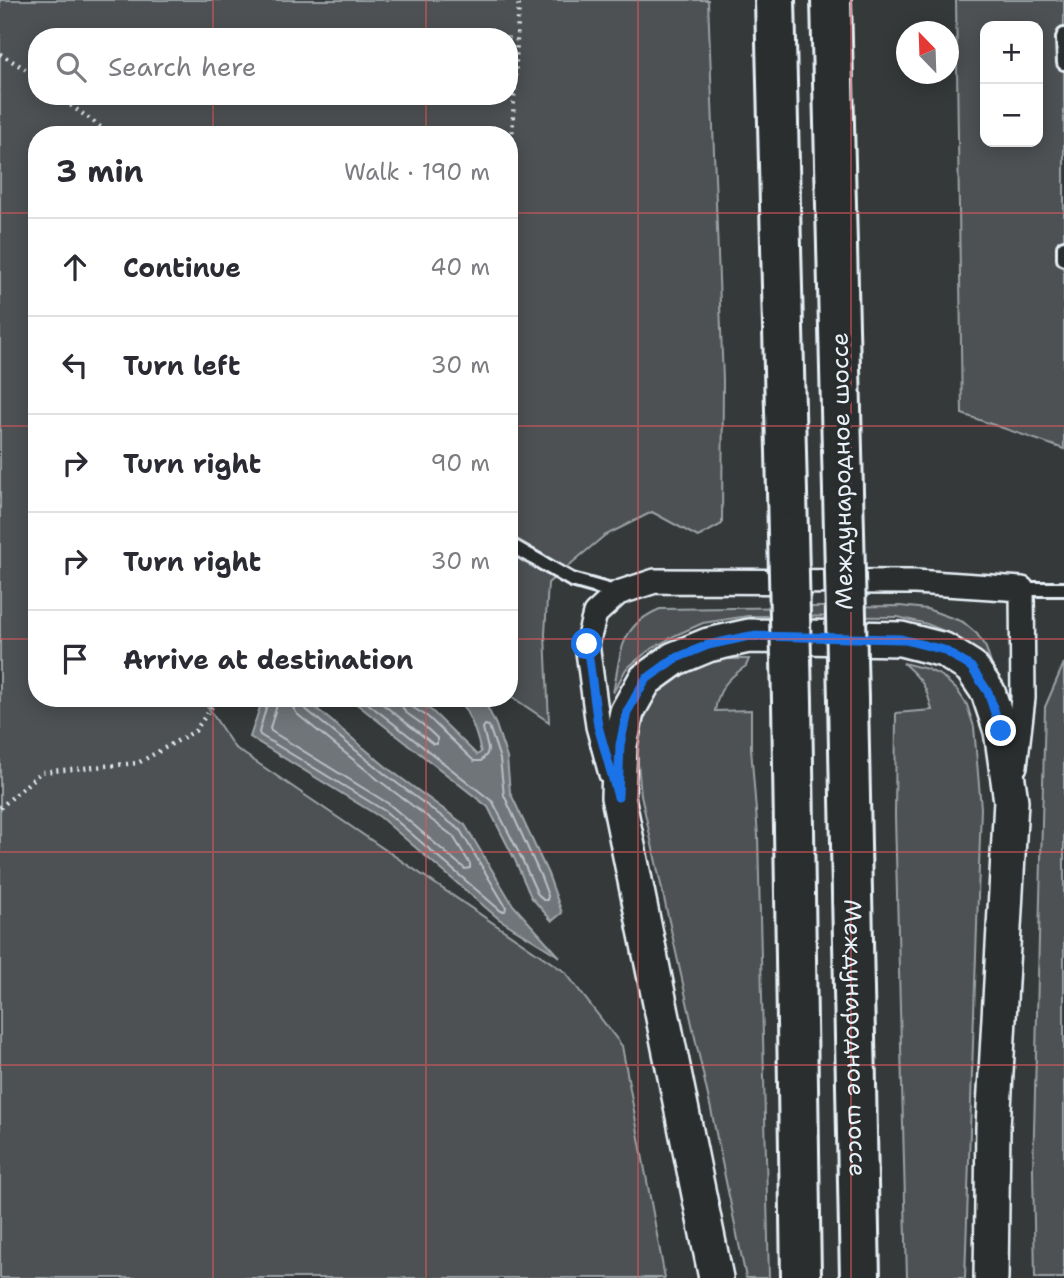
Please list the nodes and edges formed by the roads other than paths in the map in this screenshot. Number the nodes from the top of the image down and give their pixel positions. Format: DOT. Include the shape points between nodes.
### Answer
graph roads {
  1 [pos="775,0"];
  2 [pos="831,0"];
  3 [pos="1064,35"];
  4 [pos="1064,63"];
  5 [pos="1064,247"];
  6 [pos="1064,259"];
  7 [pos="518,549"];
  8 [pos="1064,589"];
  9 [pos="1022,590"];
  10 [pos="618,593"];
  11 [pos="618,797"];
  12 [pos="1011,801"];
  13 [pos="716,1278"];
  14 [pos="801,1278"];
  15 [pos="860,1278"];
  16 [pos="991,1278"];
  1 -- 14 [label="highway, bridge"];
  2 -- 15 [label="highway, Международное шоссе, bridge"];
  3 -- 4 [label="lane"];
  5 -- 6 [label="lane"];
  7 -- 10 [label="lane" via="572,580"];
  8 -- 9 [label="lane"];
  9 -- 10 [label="street" via="915,582 655,581"];
  9 -- 12 [label="street" via="1023,698"];
  10 -- 11 [label="street" via="595,614 587,644 598,726"];
  11 -- 12 [label="street" via="627,712 645,680 674,659 708,645 750,636 901,639 944,650 971,667 988,692 1001,731"];
  11 -- 13 [label="street"];
  12 -- 16 [label="street" via="993,1127"];
}
